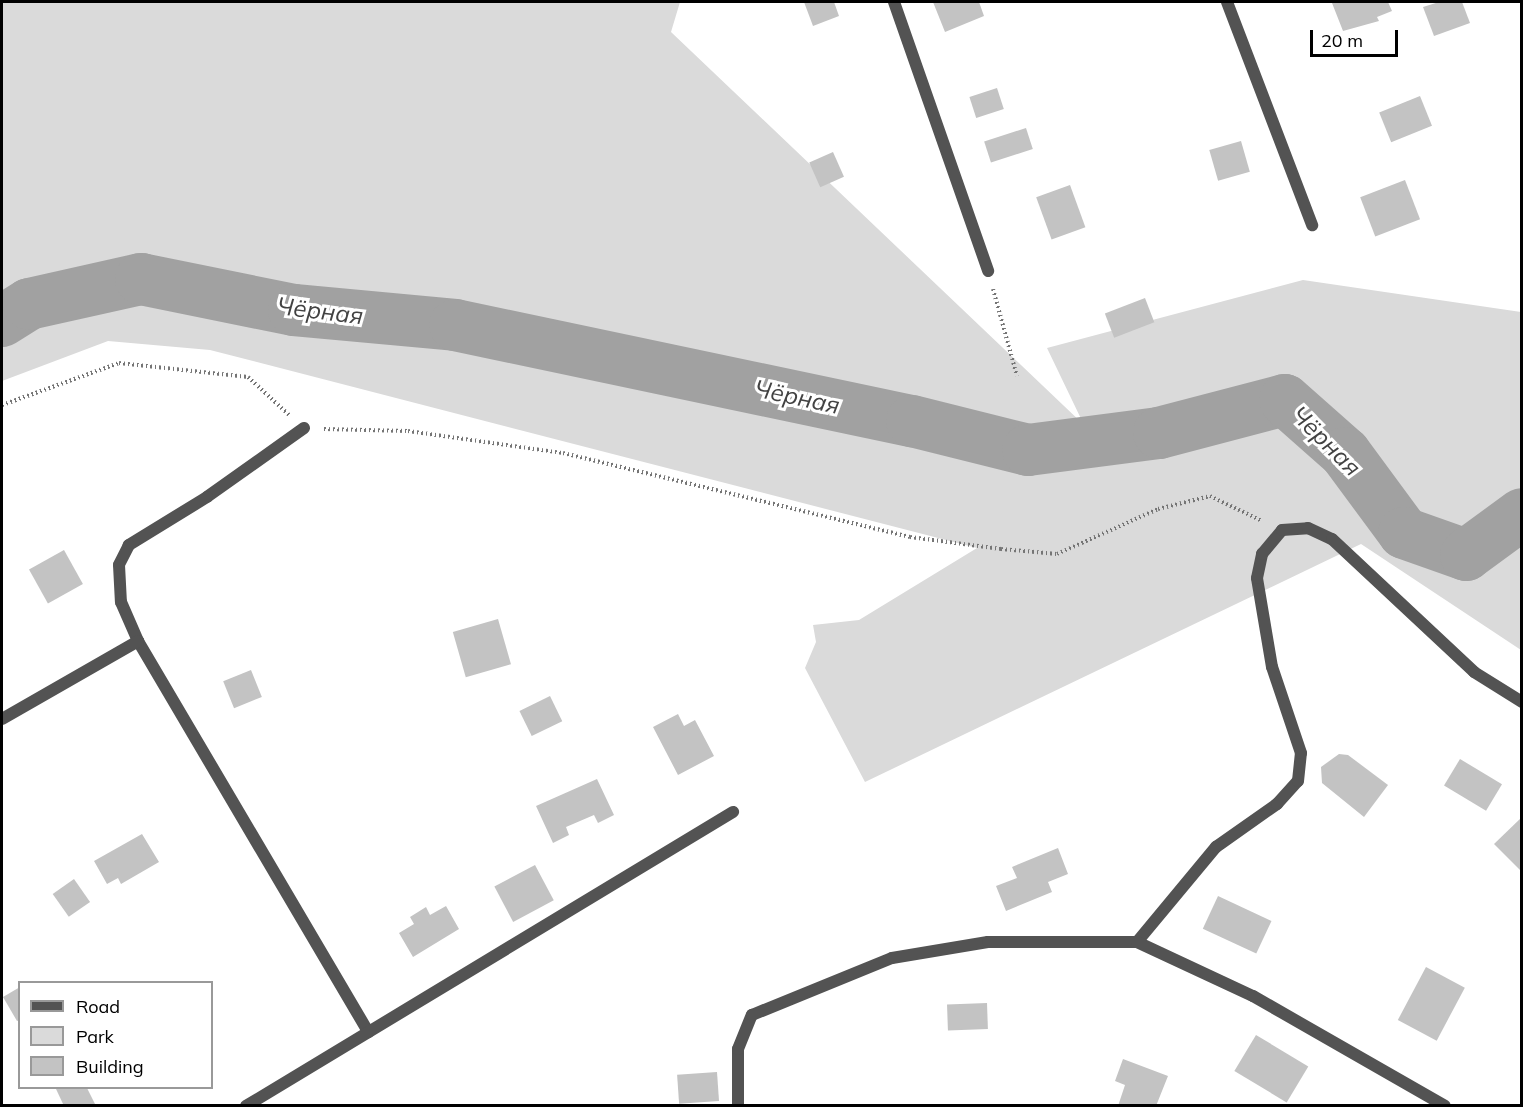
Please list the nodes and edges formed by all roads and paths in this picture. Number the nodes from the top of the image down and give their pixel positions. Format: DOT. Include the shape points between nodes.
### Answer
graph roads {
  1 [pos="894,2"];
  2 [pos="1227,2"];
  3 [pos="1312,225"];
  4 [pos="988,271"];
  5 [pos="1017,376"];
  6 [pos="2,405"];
  7 [pos="304,428"];
  8 [pos="1282,530"];
  9 [pos="138,641"];
  10 [pos="1521,702"];
  11 [pos="2,719"];
  12 [pos="733,812"];
  13 [pos="1137,942"];
  14 [pos="368,1032"];
  15 [pos="246,1106"];
  16 [pos="738,1106"];
  17 [pos="1445,1106"];
  1 -- 4 [label="street"];
  2 -- 3 [label="street"];
  4 -- 5 [label="path"];
  6 -- 7 [label="path" via="119,363 248,377"];
  7 -- 8 [label="path" via="408,431 563,453 910,537 1001,549 1057,554 1158,509 1210,496"];
  7 -- 9 [label="street" via="207,497 129,545 119,565 122,602"];
  8 -- 10 [label="street" via="1308,528 1332,539 1474,672"];
  8 -- 13 [label="street" via="1262,554 1257,578 1272,667 1301,753 1298,782 1277,804 1216,847"];
  9 -- 11 [label="street"];
  9 -- 14 [label="street"];
  12 -- 14 [label="street"];
  13 -- 16 [label="street" via="988,942 892,958 752,1015 738,1049"];
  13 -- 17 [label="street" via="1253,996"];
  14 -- 15 [label="street"];
}
